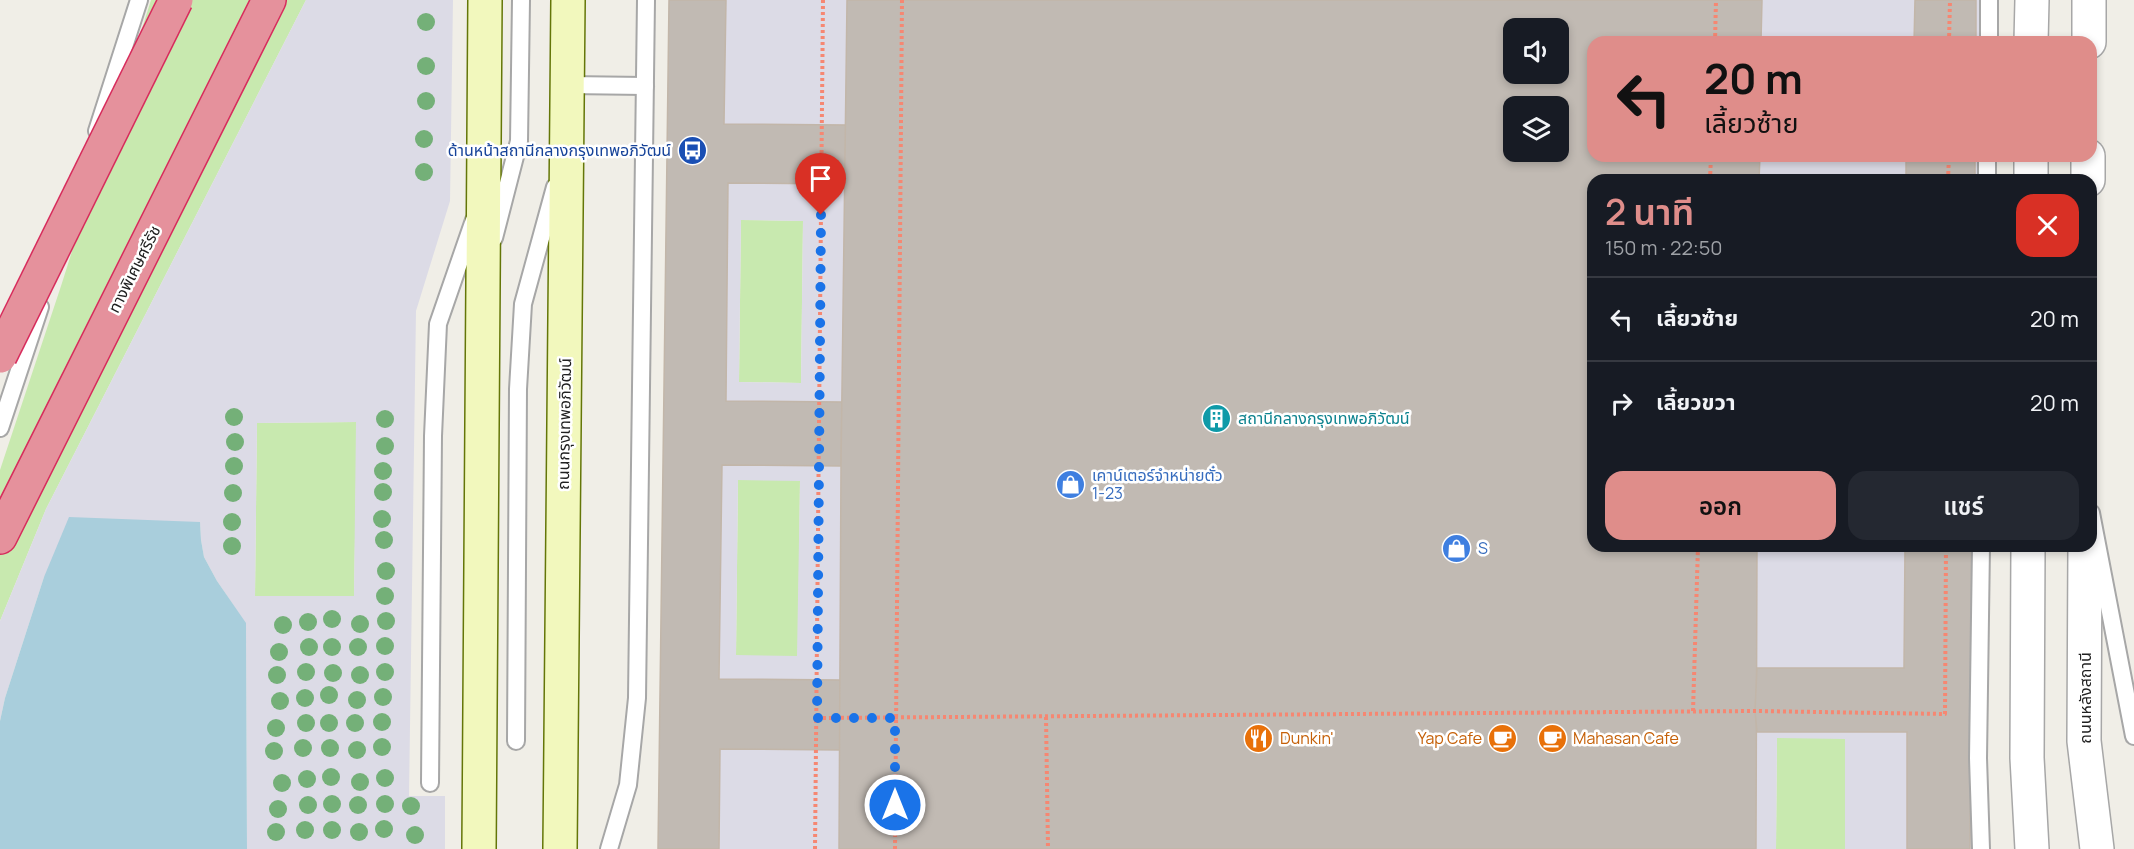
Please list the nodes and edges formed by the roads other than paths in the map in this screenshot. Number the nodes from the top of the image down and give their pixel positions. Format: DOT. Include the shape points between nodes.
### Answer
graph roads {
  1 [pos="139,0"];
  2 [pos="176,0"];
  3 [pos="269,0"];
  4 [pos="485,0"];
  5 [pos="521,0"];
  6 [pos="568,0"];
  7 [pos="646,0"];
  8 [pos="1989,0"];
  9 [pos="2032,0"];
  10 [pos="2089,0"];
  11 [pos="1989,36"];
  12 [pos="2031,36"];
  13 [pos="2089,36"];
  14 [pos="568,85"];
  15 [pos="645,86"];
  16 [pos="567,146"];
  17 [pos="484,191"];
  18 [pos="483,282"];
  19 [pos="0,356"];
  20 [pos="0,428"];
  21 [pos="0,537"];
  22 [pos="2097,544"];
  23 [pos="1981,552"];
  24 [pos="2028,552"];
  25 [pos="2085,552"];
  26 [pos="2134,736"];
  27 [pos="516,741"];
  28 [pos="430,783"];
  29 [pos="479,849"];
  30 [pos="560,849"];
  31 [pos="609,849"];
  32 [pos="1982,849"];
  33 [pos="2032,849"];
  34 [pos="2097,849"];
  1 -- 20 [label="lane"];
  2 -- 19 [label="highway, bridge"];
  3 -- 21 [label="highway, ทางพิเศษศรีรัช"];
  4 -- 17 [label="street"];
  5 -- 18 [label="lane" via="519,141"];
  6 -- 14 [label="street, ถนนกรุงเทพอภิวัฒน์"];
  7 -- 15 [label="lane"];
  8 -- 11 [label="lane"];
  9 -- 12 [label="street"];
  10 -- 13 [label="street"];
  14 -- 15 [label="lane"];
  14 -- 16 [label="street, ถนนกรุงเทพอภิวัฒน์"];
  15 -- 31 [label="lane" via="637,698 628,785"];
  16 -- 27 [label="lane" via="523,304 518,388"];
  16 -- 30 [label="street, ถนนกรุงเทพอภิวัฒน์"];
  17 -- 18 [label="street"];
  17 -- 28 [label="lane" via="438,324 433,436"];
  18 -- 29 [label="street"];
  22 -- 26 [label="lane"];
  23 -- 32 [label="lane" via="1978,758"];
  24 -- 33 [label="street" via="2027,758"];
  25 -- 34 [label="street, ถนนหลังสถานี" via="2084,741"];
}
